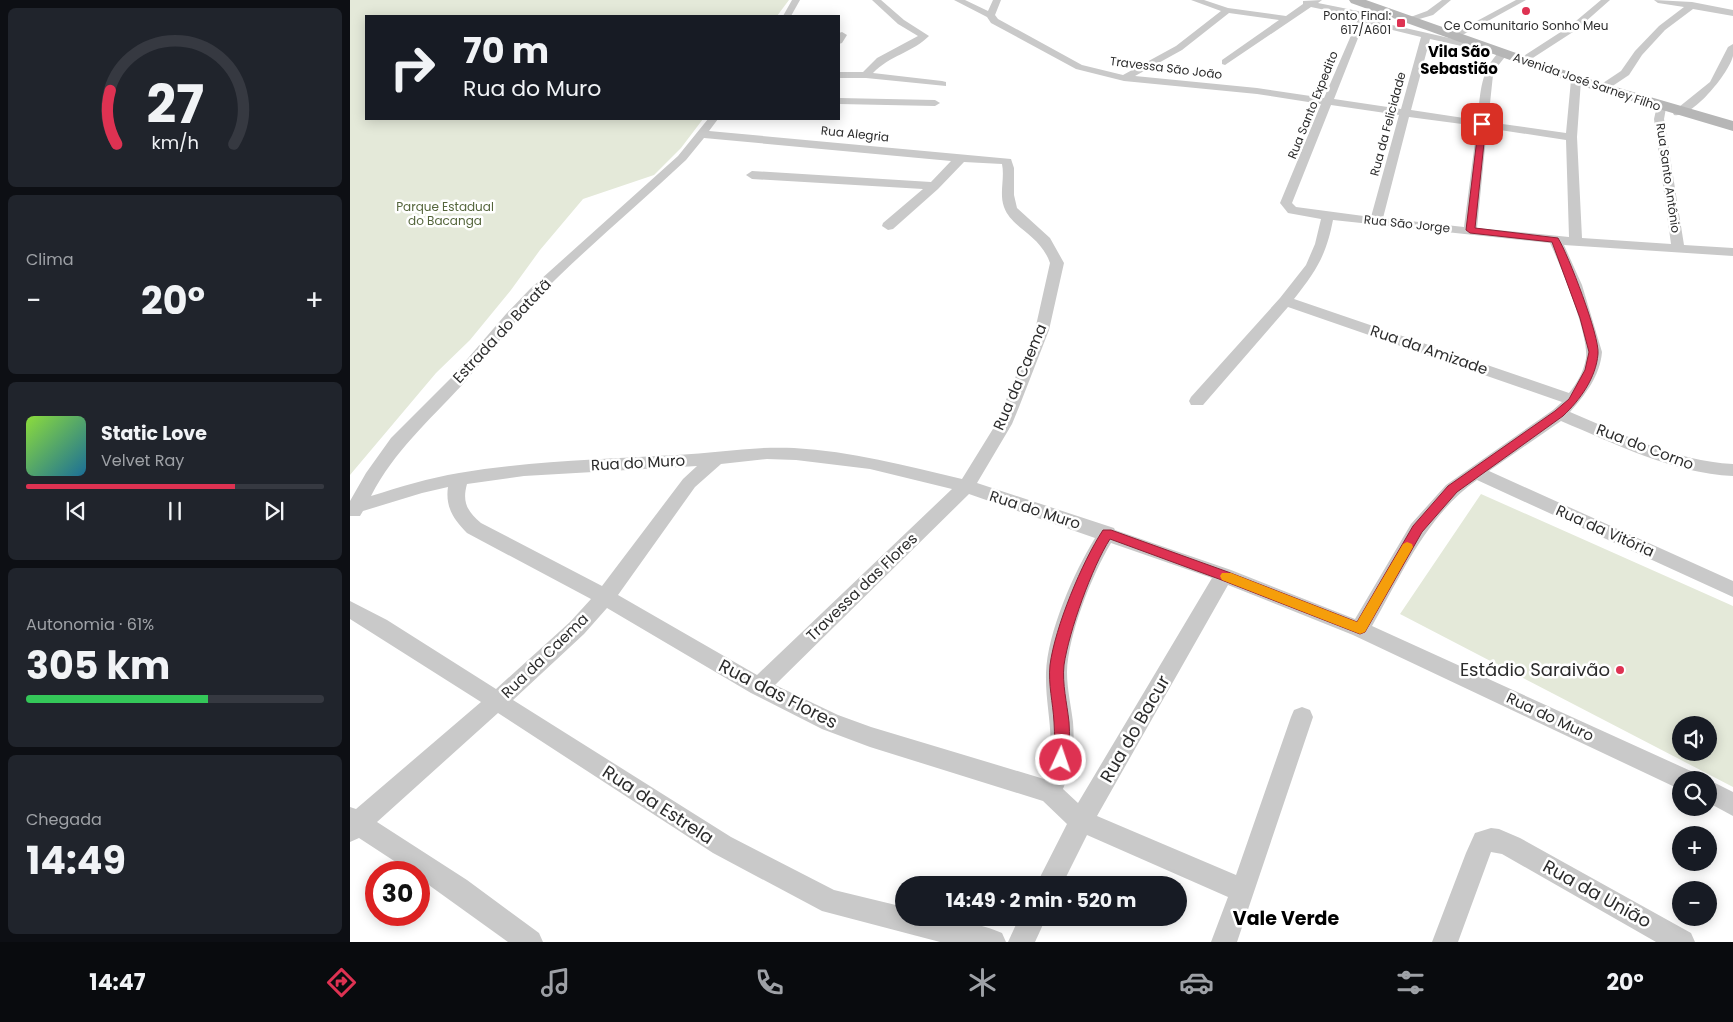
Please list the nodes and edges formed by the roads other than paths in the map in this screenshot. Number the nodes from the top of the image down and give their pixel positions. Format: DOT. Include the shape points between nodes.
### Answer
graph roads {
  1 [pos="796,0"];
  2 [pos="876,0"];
  3 [pos="958,0"];
  4 [pos="997,0"];
  5 [pos="1195,0"];
  6 [pos="1297,0"];
  7 [pos="1355,0"];
  8 [pos="1447,0"];
  9 [pos="1522,0"];
  10 [pos="1606,0"];
  11 [pos="1658,0"];
  12 [pos="1314,2"];
  13 [pos="1692,6"];
  14 [pos="1378,8"];
  15 [pos="1227,10"];
  16 [pos="1733,13"];
  17 [pos="788,15"];
  18 [pos="990,15"];
  19 [pos="1363,17"];
  20 [pos="1288,19"];
  21 [pos="1409,20"];
  22 [pos="1426,35"];
  23 [pos="1454,36"];
  24 [pos="1733,47"];
  25 [pos="1503,53"];
  26 [pos="1522,60"];
  27 [pos="1225,62"];
  28 [pos="840,75"];
  29 [pos="866,75"];
  30 [pos="1124,78"];
  31 [pos="1576,80"];
  32 [pos="942,84"];
  33 [pos="1601,89"];
  34 [pos="840,101"];
  35 [pos="1329,101"];
  36 [pos="935,103"];
  37 [pos="1660,108"];
  38 [pos="1405,112"];
  39 [pos="1678,113"];
  40 [pos="712,120"];
  41 [pos="1482,124"];
  42 [pos="1733,126"];
  43 [pos="701,134"];
  44 [pos="1571,137"];
  45 [pos="960,159"];
  46 [pos="1007,161"];
  47 [pos="752,175"];
  48 [pos="934,186"];
  49 [pos="1298,212"];
  50 [pos="1328,216"];
  51 [pos="1376,221"];
  52 [pos="888,226"];
  53 [pos="1470,230"];
  54 [pos="1555,240"];
  55 [pos="1576,241"];
  56 [pos="1678,248"];
  57 [pos="1733,252"];
  58 [pos="1285,300"];
  59 [pos="1573,400"];
  60 [pos="1197,401"];
  61 [pos="1559,414"];
  62 [pos="716,459"];
  63 [pos="1733,470"];
  64 [pos="1477,473"];
  65 [pos="459,479"];
  66 [pos="966,486"];
  67 [pos="354,510"];
  68 [pos="1107,533"];
  69 [pos="1224,575"];
  70 [pos="1733,589"];
  71 [pos="605,596"];
  72 [pos="350,608"];
  73 [pos="1360,628"];
  74 [pos="759,687"];
  75 [pos="497,701"];
  76 [pos="1302,717"];
  77 [pos="1672,774"];
  78 [pos="1050,792"];
  79 [pos="1717,796"];
  80 [pos="1733,805"];
  81 [pos="1081,822"];
  82 [pos="353,824"];
  83 [pos="1054,876"];
  84 [pos="1244,891"];
  85 [pos="1029,926"];
  86 [pos="530,942"];
  87 [pos="993,942"];
  88 [pos="1021,942"];
  89 [pos="1224,942"];
  90 [pos="1445,942"];
  91 [pos="1682,942"];
  1 -- 17 [label="street"];
  2 -- 29 [label="street" via="901,22 924,36 880,60"];
  3 -- 18 [label="street, Travessa São João"];
  4 -- 18 [label="street"];
  5 -- 15 [label="street"];
  6 -- 12 [label="street"];
  7 -- 14 [label="main road, Avenida José Sarney Filho"];
  8 -- 21 [label="street" via="1430,13"];
  9 -- 23 [label="street"];
  10 -- 26 [label="street" via="1573,28"];
  11 -- 13 [label="street"];
  12 -- 19 [label="street"];
  12 -- 20 [label="street"];
  13 -- 16 [label="street"];
  13 -- 33 [label="street" via="1662,28 1638,53 1625,73"];
  14 -- 19 [label="street"];
  14 -- 21 [label="main road, Avenida José Sarney Filho"];
  15 -- 20 [label="street"];
  15 -- 30 [label="street" via="1179,48"];
  18 -- 30 [label="street, Travessa São João" via="994,21 1079,67"];
  19 -- 22 [label="street"];
  19 -- 35 [label="street, Rua Santo Expedito"];
  20 -- 27 [label="street"];
  21 -- 23 [label="main road, Avenida José Sarney Filho"];
  22 -- 25 [label="street"];
  22 -- 38 [label="street, Rua da Felicidade"];
  23 -- 25 [label="main road, Avenida José Sarney Filho"];
  24 -- 39 [label="street" via="1714,83"];
  25 -- 26 [label="main road, Avenida José Sarney Filho"];
  25 -- 41 [label="street" via="1488,74"];
  26 -- 31 [label="main road, Avenida José Sarney Filho"];
  28 -- 29 [label="street"];
  29 -- 32 [label="street"];
  30 -- 35 [label="street, Travessa São João"];
  31 -- 33 [label="main road, Avenida José Sarney Filho"];
  31 -- 44 [label="street"];
  33 -- 37 [label="main road, Avenida José Sarney Filho"];
  34 -- 36 [label="street"];
  35 -- 38 [label="street, Travessa São João"];
  35 -- 49 [label="street, Rua Santo Expedito" via="1286,203"];
  37 -- 39 [label="main road, Avenida José Sarney Filho"];
  37 -- 56 [label="street, Rua Santo Antônio"];
  38 -- 41 [label="street, Travessa São João"];
  38 -- 51 [label="street, Rua da Felicidade"];
  39 -- 42 [label="main road, Avenida José Sarney Filho"];
  40 -- 43 [label="street, Estrada do Batatã"];
  41 -- 44 [label="street, Travessa São João"];
  41 -- 53 [label="street"];
  43 -- 45 [label="street, Rua Alegria"];
  43 -- 67 [label="street, Estrada do Batatã" via="682,158 511,317 457,381 397,442"];
  44 -- 55 [label="street"];
  45 -- 46 [label="street, Rua Alegria"];
  45 -- 48 [label="street"];
  46 -- 66 [label="street, Rua da Caema" via="1010,170 1009,205 1014,216 1044,240 1054,252 1057,263 1042,330 1011,407"];
  47 -- 48 [label="street"];
  48 -- 52 [label="street"];
  49 -- 50 [label="street, Rua São Jorge"];
  50 -- 51 [label="street, Rua São Jorge"];
  50 -- 58 [label="street" via="1322,244 1312,266"];
  51 -- 53 [label="street, Rua São Jorge"];
  53 -- 54 [label="street, Rua São Jorge"];
  54 -- 55 [label="street, Rua São Jorge"];
  54 -- 59 [label="street" via="1585,318 1594,352 1590,370"];
  55 -- 56 [label="street, Rua São Jorge"];
  56 -- 57 [label="street, Rua São Jorge"];
  58 -- 59 [label="street, Rua da Amizade"];
  58 -- 60 [label="street"];
  59 -- 61 [label="street"];
  61 -- 63 [label="street, Rua do Corno" via="1681,462 1719,471"];
  61 -- 64 [label="street"];
  62 -- 65 [label="street, Rua do Muro" via="524,470"];
  62 -- 66 [label="street, Rua do Muro" via="768,453 796,454 870,463"];
  62 -- 71 [label="street, Rua da Caema" via="689,483"];
  64 -- 70 [label="street, Rua da Vitória"];
  64 -- 73 [label="street" via="1452,489 1418,529"];
  65 -- 67 [label="street" via="421,487"];
  65 -- 71 [label="street, Rua das Flores" via="454,497 460,515 474,528"];
  66 -- 68 [label="street, Rua do Muro"];
  66 -- 74 [label="street, Travessa das Flores"];
  68 -- 69 [label="street, Rua do Muro"];
  68 -- 78 [label="street" via="1096,551 1069,620 1057,665 1063,750 1060,771"];
  69 -- 73 [label="street, Rua do Muro"];
  69 -- 81 [label="street, Rua do Bacur"];
  71 -- 74 [label="street, Rua das Flores"];
  71 -- 75 [label="street, Rua da Caema" via="577,628"];
  72 -- 75 [label="street, Rua da Estrela"];
  73 -- 77 [label="street, Rua do Muro"];
  74 -- 78 [label="street, Rua das Flores" via="870,738"];
  75 -- 82 [label="street, Rua da Caema"];
  75 -- 87 [label="street, Rua da Estrela" via="722,845 831,902"];
  76 -- 84 [label="street"];
  78 -- 81 [label="street, Rua das Flores"];
  79 -- 80 [label="street"];
  81 -- 83 [label="street, Rua do Bacur"];
  81 -- 84 [label="street, Rua das Flores"];
  82 -- 86 [label="street" via="458,890"];
  84 -- 89 [label="street"];
  85 -- 88 [label="street"];
  90 -- 91 [label="street, Rua da União" via="1484,841 1491,840 1511,846"];
}
